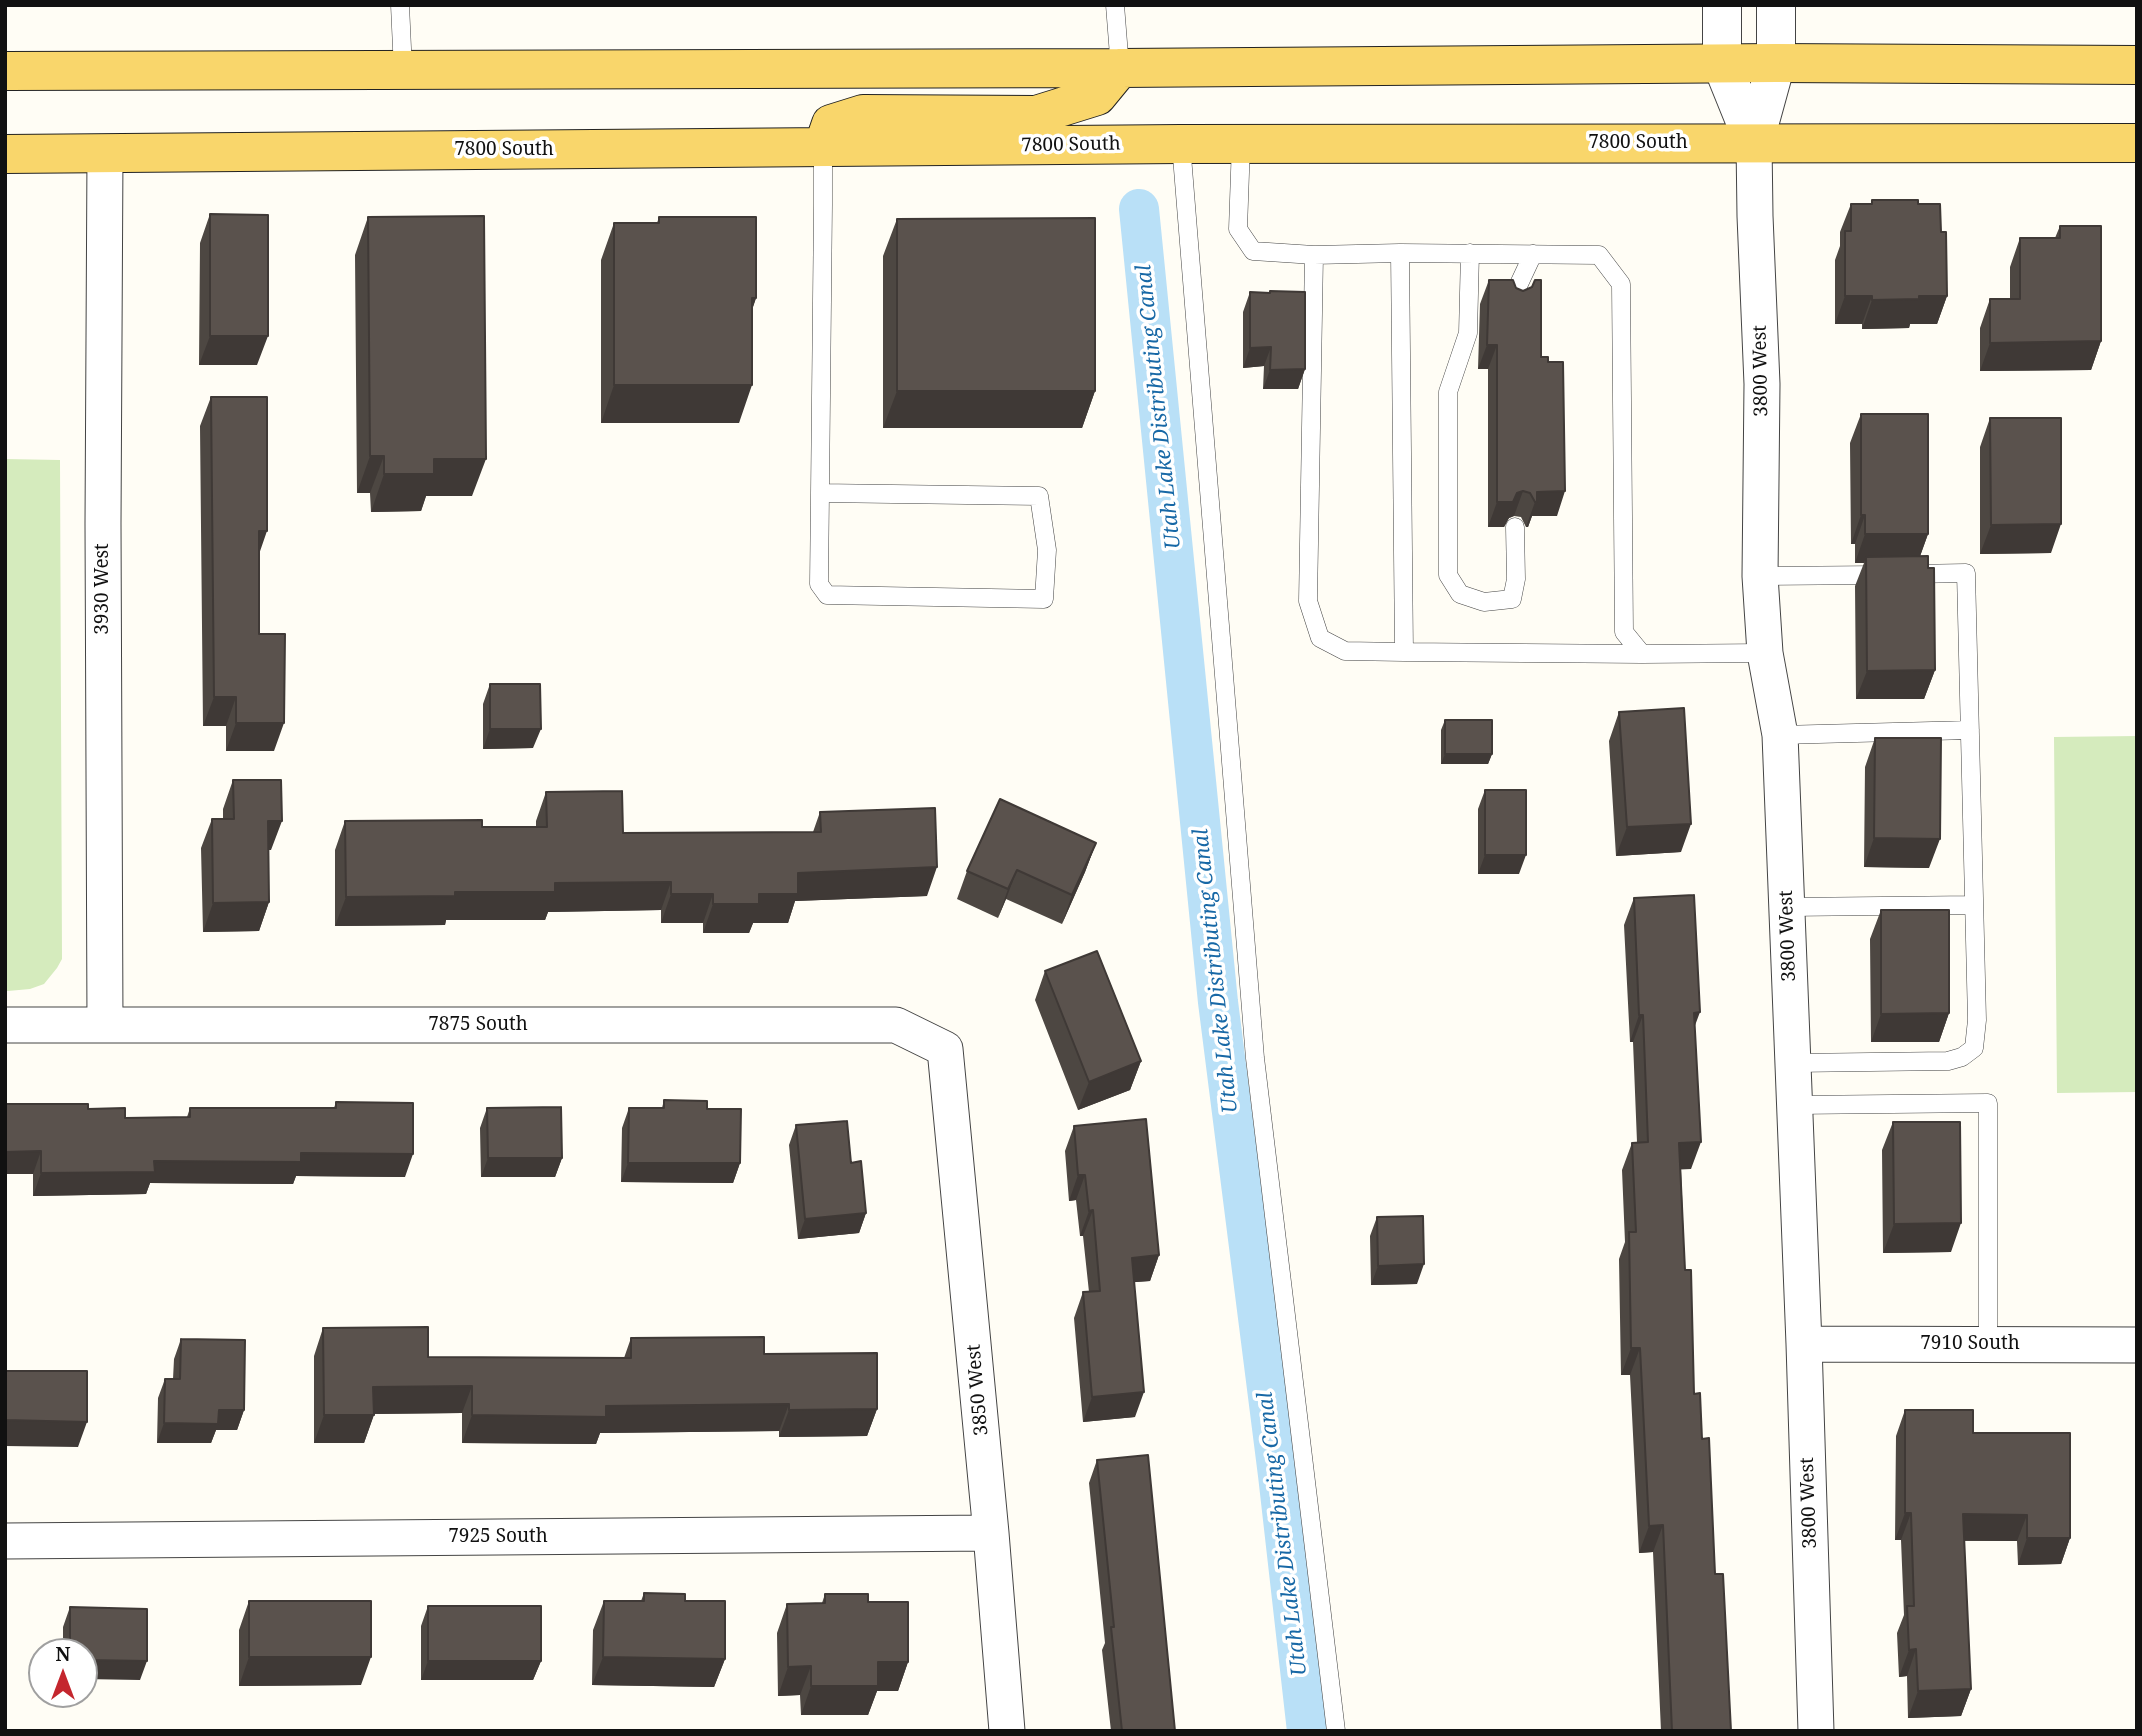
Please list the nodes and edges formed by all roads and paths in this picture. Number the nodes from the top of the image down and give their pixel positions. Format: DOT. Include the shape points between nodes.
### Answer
graph roads {
  1 [pos="400,5"];
  2 [pos="1115,5"];
  3 [pos="1722,5"];
  4 [pos="1776,5"];
  5 [pos="1776,63"];
  6 [pos="1722,64"];
  7 [pos="2137,65"];
  8 [pos="1120,68"];
  9 [pos="403,70"];
  10 [pos="5,71"];
  11 [pos="1754,143"];
  12 [pos="2137,143"];
  13 [pos="1181,144"];
  14 [pos="1241,144"];
  15 [pos="823,147"];
  16 [pos="105,153"];
  17 [pos="5,154"];
  18 [pos="1400,253"];
  19 [pos="1470,253"];
  20 [pos="1533,254"];
  21 [pos="1314,255"];
  22 [pos="1515,304"];
  23 [pos="820,493"];
  24 [pos="1515,527"];
  25 [pos="1760,576"];
  26 [pos="1404,652"];
  27 [pos="1765,653"];
  28 [pos="1642,654"];
  29 [pos="1970,730"];
  30 [pos="1780,735"];
  31 [pos="1974,905"];
  32 [pos="1787,907"];
  33 [pos="5,1025"];
  34 [pos="105,1025"];
  35 [pos="945,1049"];
  36 [pos="1793,1063"];
  37 [pos="1794,1105"];
  38 [pos="1804,1344"];
  39 [pos="1989,1344"];
  40 [pos="2137,1345"];
  41 [pos="992,1533"];
  42 [pos="5,1541"];
  43 [pos="1007,1731"];
  44 [pos="1336,1731"];
  45 [pos="1816,1731"];
  1 -- 9 [label="lane"];
  2 -- 8 [label="lane"];
  3 -- 6 [label="street"];
  4 -- 5 [label="street"];
  5 -- 6 [label="main road"];
  5 -- 7 [label="main road"];
  5 -- 11 [label="street"];
  6 -- 8 [label="main road"];
  6 -- 11 [label="street"];
  8 -- 9 [label="main road"];
  8 -- 15 [label="main road" via="1097,96 1035,116 863,114 831,124"];
  9 -- 10 [label="main road"];
  11 -- 12 [label="main road, 7800 South"];
  11 -- 14 [label="main road, 7800 South"];
  11 -- 25 [label="street, 3800 West" via="1762,384"];
  13 -- 14 [label="main road, 7800 South"];
  13 -- 15 [label="main road, 7800 South"];
  13 -- 44 [label="lane" via="1255,1058"];
  14 -- 21 [label="lane" via="1238,229 1253,251"];
  15 -- 16 [label="main road, 7800 South"];
  15 -- 23 [label="lane"];
  16 -- 17 [label="main road, 7800 South"];
  16 -- 34 [label="street, 3930 West"];
  18 -- 19 [label="lane"];
  18 -- 21 [label="lane"];
  18 -- 26 [label="lane"];
  19 -- 20 [label="lane"];
  19 -- 24 [label="lane" via="1468,333 1448,392 1448,575 1460,594 1484,602 1511,599 1516,579"];
  20 -- 22 [label="lane"];
  20 -- 28 [label="lane" via="1599,255 1621,284 1624,632"];
  21 -- 26 [label="lane" via="1308,601 1320,638 1345,651"];
  23 -- 23 [label="lane" via="819,584 827,595 1044,599 1047,550 1039,496"];
  25 -- 27 [label="street, 3800 West"];
  25 -- 29 [label="lane" via="1966,573"];
  26 -- 28 [label="lane"];
  27 -- 28 [label="lane"];
  27 -- 30 [label="street, 3800 West"];
  29 -- 30 [label="lane"];
  29 -- 31 [label="lane"];
  30 -- 32 [label="street, 3800 West"];
  31 -- 32 [label="lane"];
  31 -- 36 [label="lane" via="1975,1048 1948,1062"];
  32 -- 36 [label="street, 3800 West"];
  33 -- 34 [label="street, 7875 South"];
  34 -- 35 [label="street, 7875 South" via="896,1025"];
  35 -- 41 [label="street, 3850 West"];
  36 -- 37 [label="street, 3800 West"];
  37 -- 38 [label="street, 3800 West"];
  37 -- 39 [label="lane" via="1989,1103"];
  38 -- 39 [label="street, 7910 South"];
  38 -- 45 [label="street, 3800 West"];
  39 -- 40 [label="street, 7910 South"];
  41 -- 42 [label="street, 7925 South"];
  41 -- 43 [label="street, 3850 West"];
}
